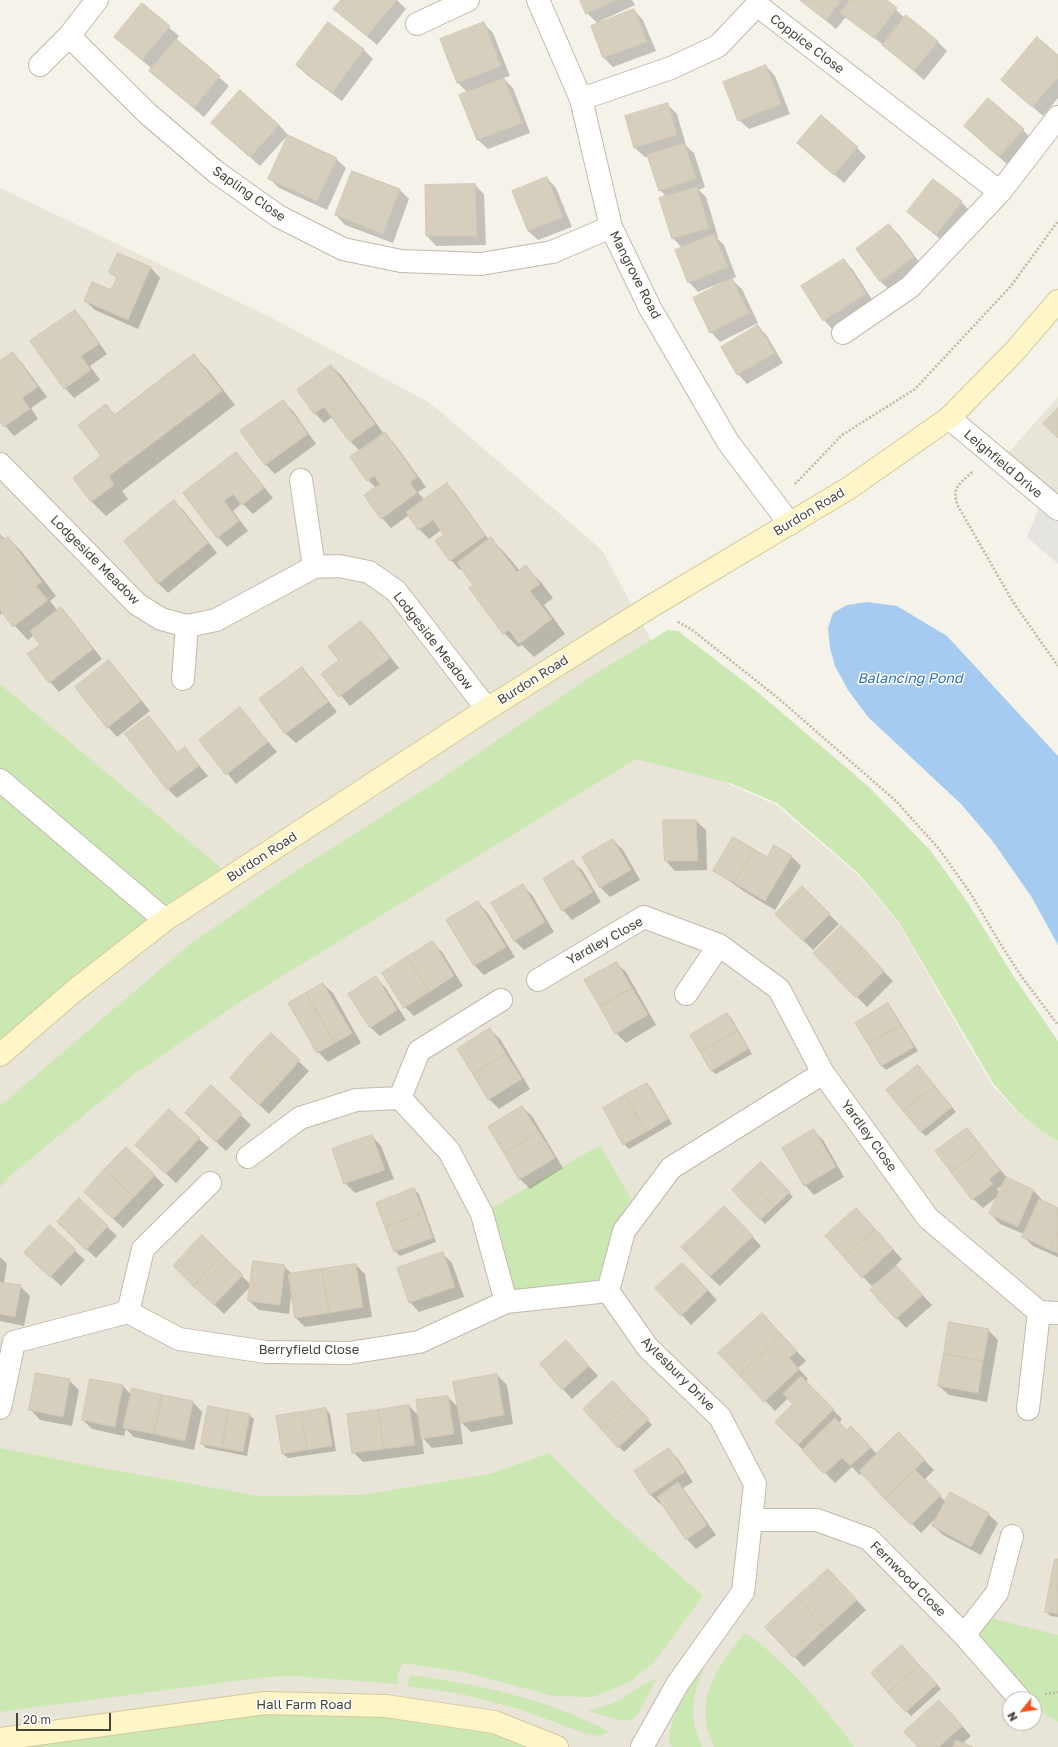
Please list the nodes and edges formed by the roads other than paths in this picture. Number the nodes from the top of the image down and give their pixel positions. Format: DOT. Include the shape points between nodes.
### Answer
graph roads {
  1 [pos="97,0"];
  2 [pos="468,0"];
  3 [pos="538,0"];
  4 [pos="759,3"];
  5 [pos="418,24"];
  6 [pos="69,36"];
  7 [pos="40,65"];
  8 [pos="581,99"];
  9 [pos="1058,117"];
  10 [pos="1000,192"];
  11 [pos="611,227"];
  12 [pos="1058,301"];
  13 [pos="844,333"];
  14 [pos="949,418"];
  15 [pos="0,464"];
  16 [pos="301,480"];
  17 [pos="1058,509"];
  18 [pos="790,524"];
  19 [pos="314,567"];
  20 [pos="187,626"];
  21 [pos="183,679"];
  22 [pos="487,709"];
  23 [pos="0,780"];
  24 [pos="165,920"];
  25 [pos="719,945"];
  26 [pos="538,980"];
  27 [pos="686,994"];
  28 [pos="501,1000"];
  29 [pos="0,1055"];
  30 [pos="823,1073"];
  31 [pos="400,1098"];
  32 [pos="248,1157"];
  33 [pos="210,1183"];
  34 [pos="608,1290"];
  35 [pos="506,1302"];
  36 [pos="128,1312"];
  37 [pos="1049,1313"];
  38 [pos="0,1408"];
  39 [pos="1028,1409"];
  40 [pos="752,1520"];
  41 [pos="1012,1536"];
  42 [pos="964,1635"];
  43 [pos="1013,1691"];
  44 [pos="0,1739"];
  45 [pos="557,1747"];
  46 [pos="642,1747"];
  1 -- 6 [label="street"];
  2 -- 5 [label="street"];
  3 -- 8 [label="street, Mangrove Road"];
  4 -- 8 [label="street, Coppice Close" via="718,46 671,68"];
  4 -- 10 [label="street, Coppice Close"];
  6 -- 7 [label="street"];
  6 -- 11 [label="street, Sapling Close" via="148,114 216,172 278,216 343,249 401,261 481,264 552,252"];
  8 -- 11 [label="street, Mangrove Road"];
  9 -- 10 [label="street"];
  10 -- 13 [label="street" via="910,287"];
  11 -- 18 [label="street, Mangrove Road" via="650,308 728,442"];
  12 -- 14 [label="street, Burdon Road" via="1013,354"];
  14 -- 17 [label="street, Leighfield Drive"];
  14 -- 18 [label="street, Burdon Road" via="849,488"];
  15 -- 20 [label="street, Lodgeside Meadow" via="137,604 161,619"];
  16 -- 19 [label="street"];
  18 -- 22 [label="street, Burdon Road" via="650,607"];
  19 -- 20 [label="street, Lodgeside Meadow" via="216,620"];
  19 -- 22 [label="street, Lodgeside Meadow" via="340,566 369,572 396,591"];
  20 -- 21 [label="street"];
  22 -- 24 [label="street, Burdon Road"];
  23 -- 24 [label="street"];
  24 -- 29 [label="street, Burdon Road" via="74,991"];
  25 -- 26 [label="street, Yardley Close" via="644,917"];
  25 -- 27 [label="street"];
  25 -- 30 [label="street, Yardley Close" via="779,989"];
  28 -- 31 [label="street" via="419,1051"];
  30 -- 34 [label="street" via="671,1168 624,1230"];
  30 -- 37 [label="street, Yardley Close" via="928,1218"];
  31 -- 32 [label="street" via="356,1100 300,1118"];
  31 -- 35 [label="street" via="449,1151 482,1214"];
  33 -- 36 [label="street" via="142,1249"];
  34 -- 35 [label="street, Berryfield Close"];
  34 -- 40 [label="street, Aylesbury Drive" via="648,1348 720,1417 755,1484"];
  35 -- 36 [label="street, Berryfield Close" via="419,1342 350,1353 266,1352 178,1339"];
  36 -- 38 [label="street" via="14,1342"];
  37 -- 39 [label="street, Yardley Close"];
  40 -- 42 [label="street, Fernwood Close" via="817,1520 869,1539"];
  40 -- 46 [label="street, Aylesbury Drive" via="743,1592 678,1682"];
  41 -- 42 [label="street" via="997,1593"];
  42 -- 43 [label="street, Fernwood Close"];
  44 -- 45 [label="street, Hall Farm Road" via="265,1703 386,1706 494,1722"];
}
